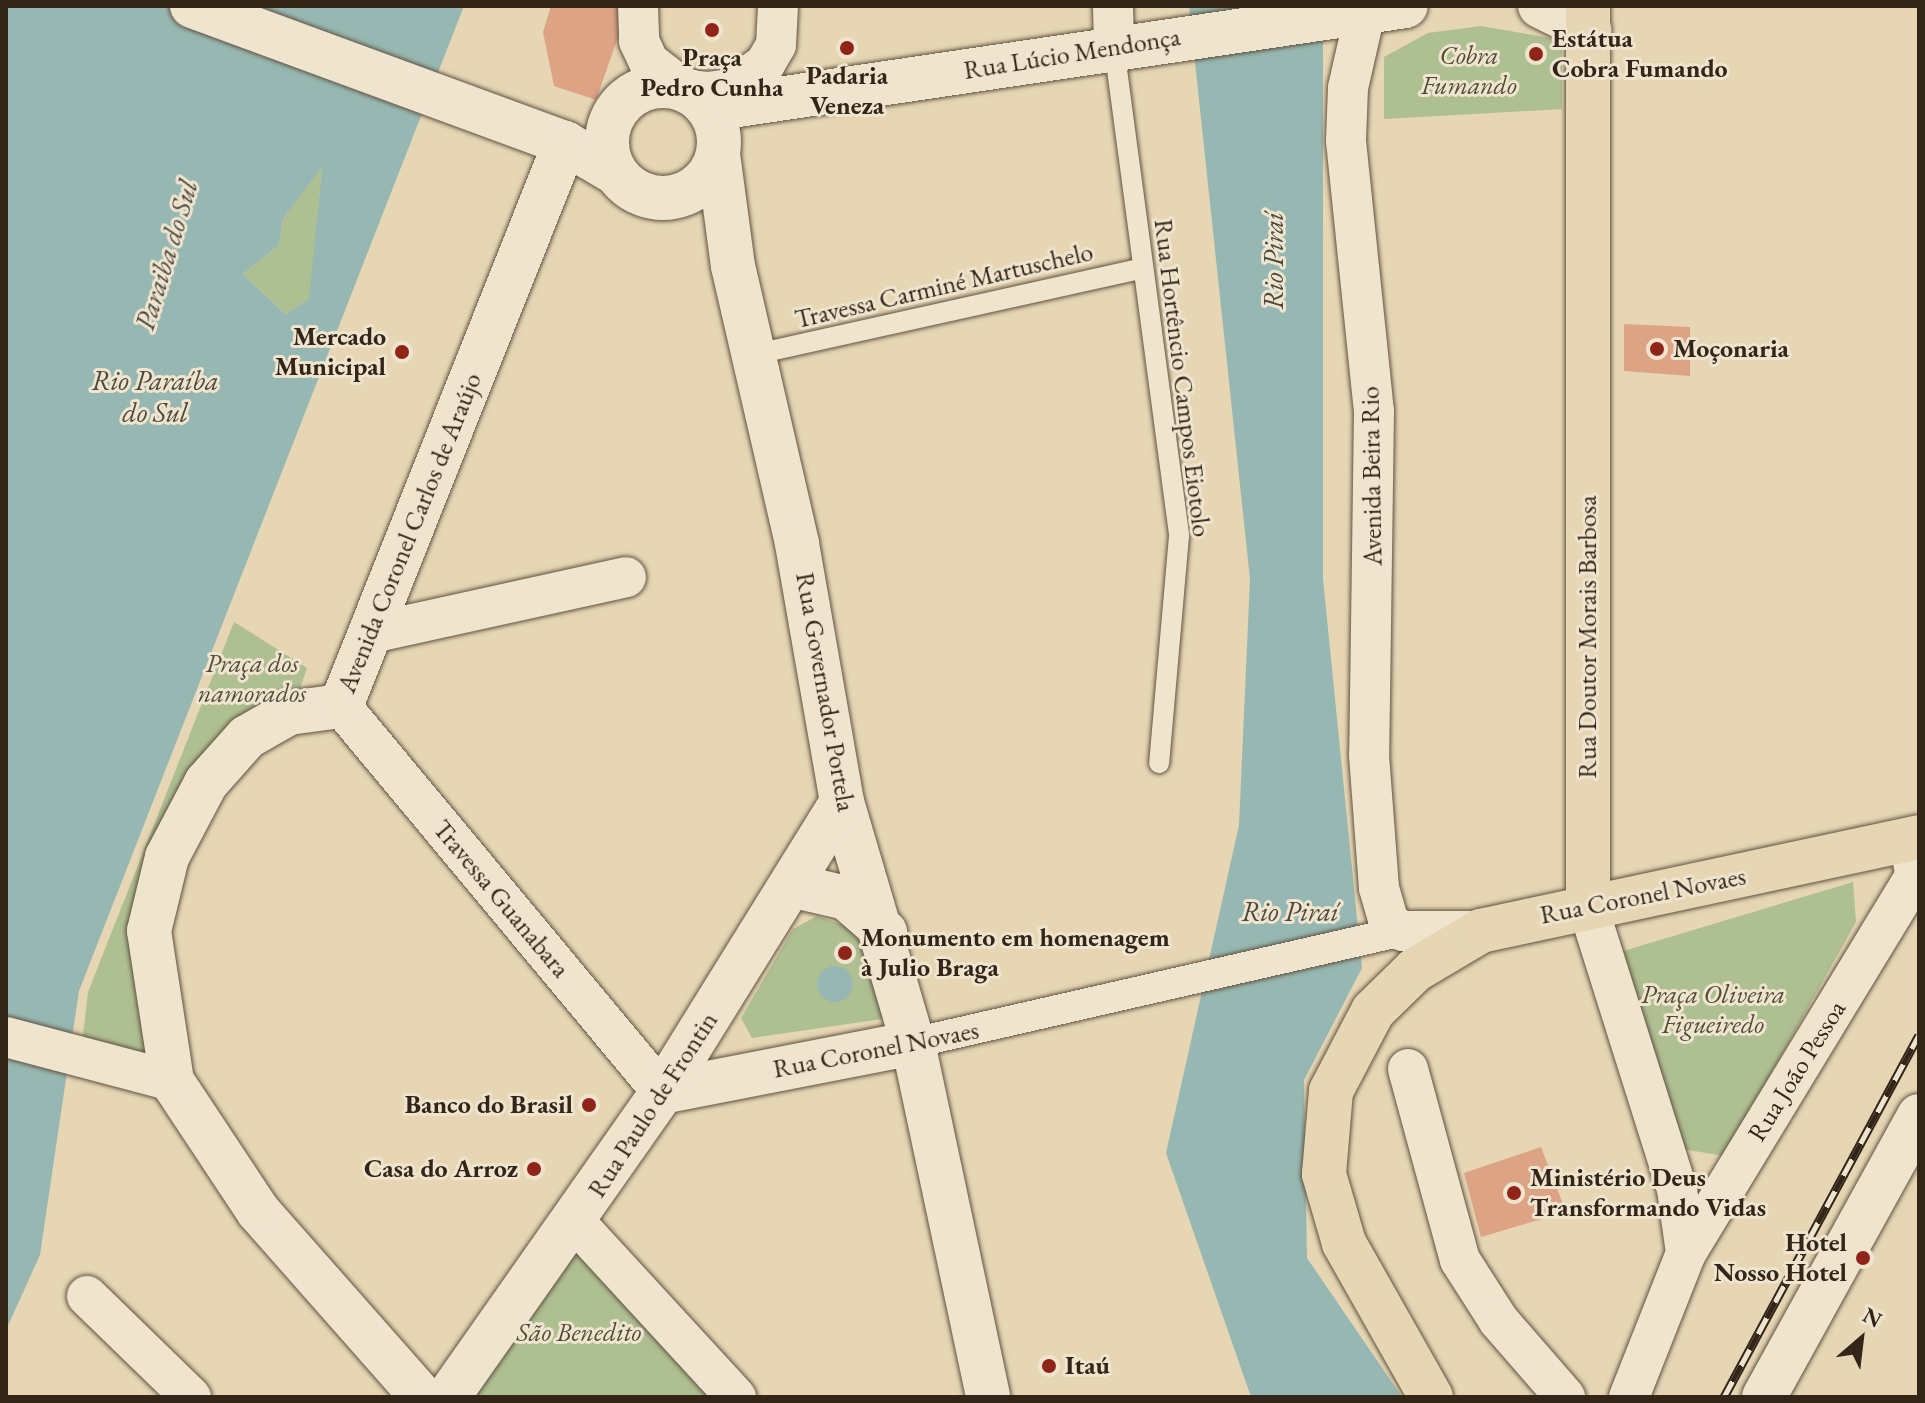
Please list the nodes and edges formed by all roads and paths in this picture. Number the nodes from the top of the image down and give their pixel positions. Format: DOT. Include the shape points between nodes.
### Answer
graph roads {
  1 [pos="192,6"];
  2 [pos="638,6"];
  3 [pos="778,6"];
  4 [pos="1540,6"];
  5 [pos="1370,10"];
  6 [pos="1589,18"];
  7 [pos="1121,32"];
  8 [pos="685,90"];
  9 [pos="611,122"];
  10 [pos="725,131"];
  11 [pos="546,137"];
  12 [pos="631,184"];
  13 [pos="733,266"];
  14 [pos="1143,268"];
  15 [pos="756,354"];
  16 [pos="626,577"];
  17 [pos="372,633"];
  18 [pos="341,706"];
  19 [pos="1159,763"];
  20 [pos="842,802"];
  21 [pos="1916,860"];
  22 [pos="795,886"];
  23 [pos="1588,907"];
  24 [pos="885,932"];
  25 [pos="1404,942"];
  26 [pos="6,1037"];
  27 [pos="913,1043"];
  28 [pos="1408,1069"];
  29 [pos="160,1078"];
  30 [pos="662,1092"];
  31 [pos="1919,1116"];
  32 [pos="1723,1187"];
  33 [pos="1677,1189"];
  34 [pos="575,1222"];
  35 [pos="1686,1253"];
  36 [pos="87,1296"];
  37 [pos="191,1397"];
  38 [pos="422,1397"];
  39 [pos="448,1397"];
  40 [pos="736,1397"];
  41 [pos="988,1397"];
  42 [pos="1431,1397"];
  43 [pos="1565,1397"];
  44 [pos="1629,1397"];
  45 [pos="1764,1397"];
  1 -- 11 [label="street"];
  2 -- 8 [label="street" via="639,41 649,62"];
  3 -- 8 [label="street" via="776,45 749,79 730,89"];
  4 -- 6 [label="street"];
  5 -- 7 [label="street, Rua Lúcio Mendonça"];
  5 -- 25 [label="street, Avenida Beira Rio" via="1348,88 1346,141 1374,411 1369,755 1379,888 1389,923"];
  6 -- 23 [label="main road, Rua Doutor Morais Barbosa"];
  7 -- 10 [label="street, Rua Lúcio Mendonça"];
  7 -- 14 [label="lane, Rua Hortêncio Campos Eiotolo"];
  8 -- 9 [label="street" via="634,94"];
  8 -- 10 [label="street, Rua Lúcio Mendonça"];
  9 -- 11 [label="street"];
  9 -- 12 [label="street" via="607,139"];
  10 -- 12 [label="street" via="712,171 683,195"];
  10 -- 13 [label="street, Rua Governador Portela"];
  11 -- 12 [label="street"];
  11 -- 17 [label="street, Avenida Coronel Carlos de Araújo"];
  12 -- 13 [label="street, Rua Governador Portela" via="702,233"];
  13 -- 15 [label="street, Rua Governador Portela"];
  14 -- 15 [label="lane, Travessa Carminé Martuschelo"];
  14 -- 19 [label="lane, Rua Hortêncio Campos Eiotolo" via="1179,536"];
  15 -- 20 [label="street, Rua Governador Portela"];
  16 -- 17 [label="street"];
  17 -- 18 [label="street, Avenida Coronel Carlos de Araújo"];
  18 -- 29 [label="street, Avenida Coronel Carlos de Araújo" via="289,713 247,737 206,783 167,857 149,931"];
  18 -- 30 [label="street, Travessa Guanabara"];
  20 -- 22 [label="street, Rua Paulo de Frontin"];
  20 -- 24 [label="street, Rua Governador Portela"];
  21 -- 23 [label="main road, Rua Coronel Novaes"];
  21 -- 32 [label="street, Rua João Pessoa"];
  22 -- 24 [label="street" via="846,898"];
  22 -- 30 [label="street, Rua Paulo de Frontin"];
  23 -- 25 [label="main road, Rua Coronel Novaes"];
  23 -- 33 [label="street, Rua Doutor Morais Barbosa"];
  24 -- 27 [label="street, Rua Governador Portela"];
  25 -- 27 [label="street, Rua Coronel Novaes"];
  25 -- 42 [label="main road, Rua Coronel Novaes" via="1393,989 1357,1032 1331,1091 1322,1146 1329,1206 1344,1243"];
  26 -- 29 [label="street"];
  27 -- 30 [label="street, Rua Coronel Novaes"];
  27 -- 41 [label="street, Rua Governador Portela"];
  28 -- 43 [label="street" via="1460,1260 1499,1321"];
  29 -- 38 [label="street" via="258,1211"];
  30 -- 34 [label="street, Rua Paulo de Frontin"];
  31 -- 45 [label="street"];
  32 -- 33 [label="street"];
  32 -- 35 [label="street, Rua João Pessoa"];
  33 -- 35 [label="street, Rua Doutor Morais Barbosa"];
  34 -- 39 [label="street, Rua Paulo de Frontin"];
  34 -- 40 [label="street"];
  35 -- 44 [label="street, Rua João Pessoa"];
  36 -- 37 [label="street"];
}
